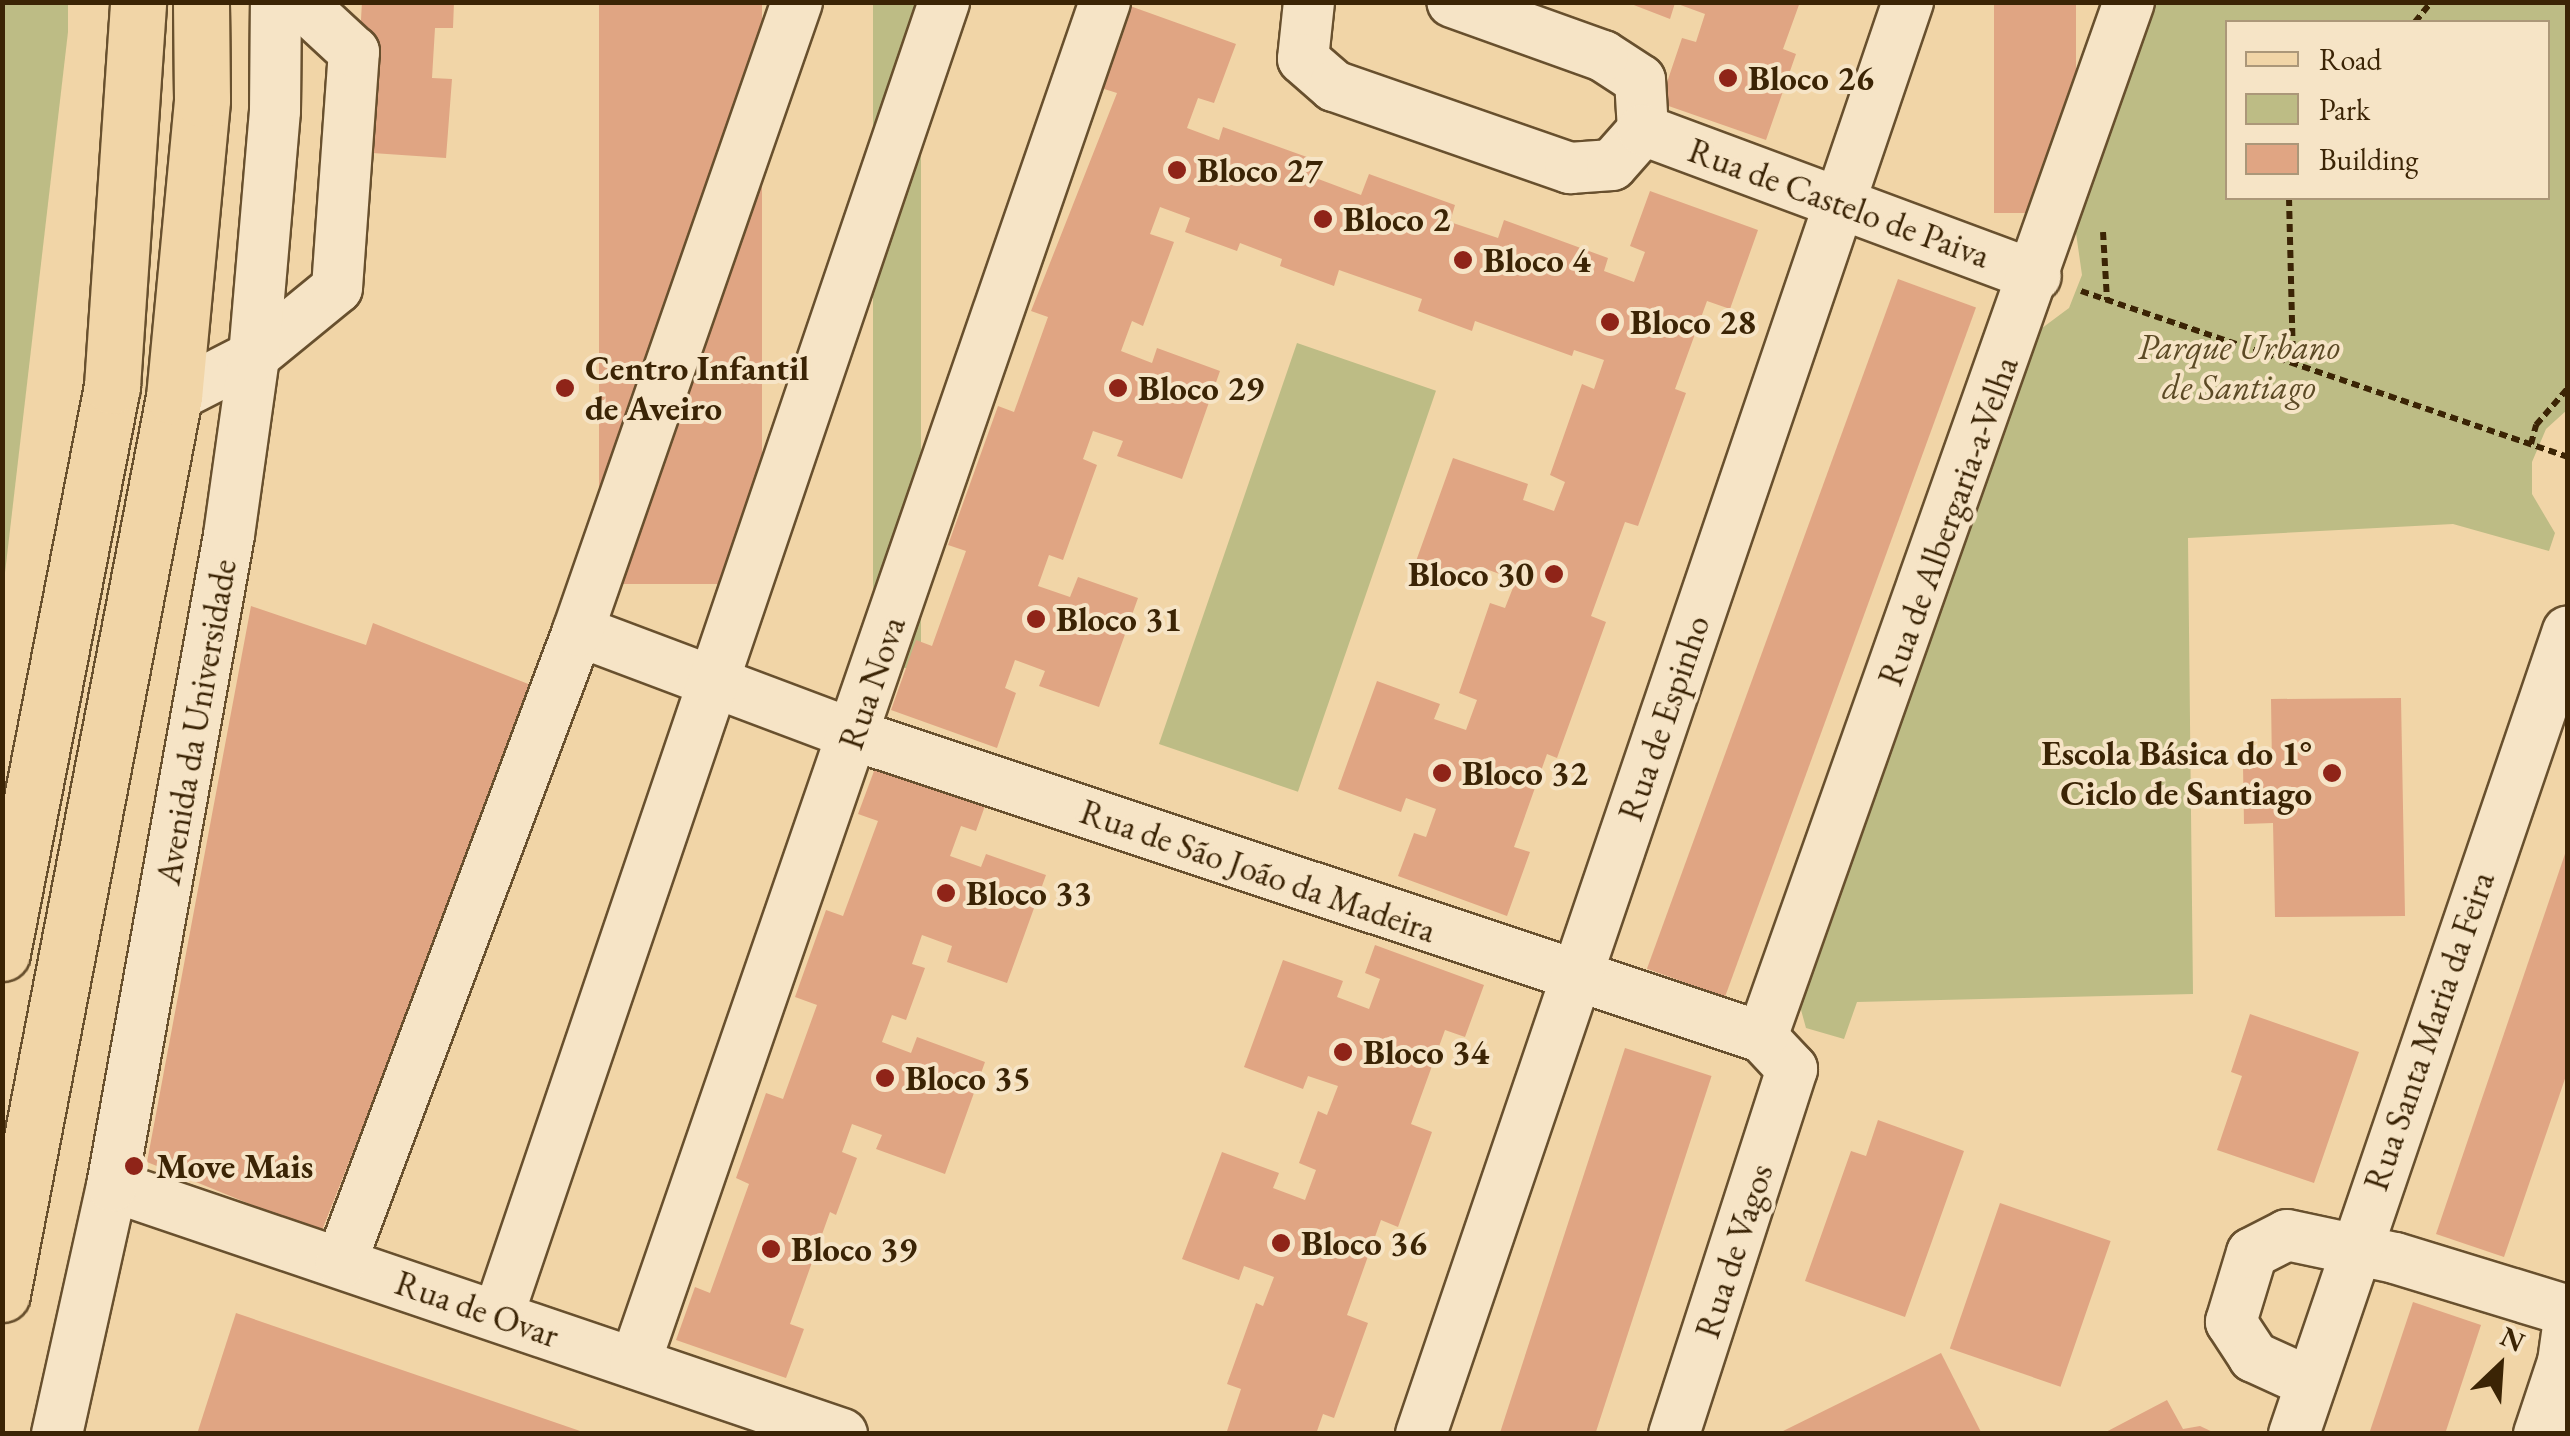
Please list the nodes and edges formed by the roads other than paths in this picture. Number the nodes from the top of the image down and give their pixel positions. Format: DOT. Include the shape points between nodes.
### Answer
graph roads {
  1 [pos="138,2"];
  2 [pos="201,2"];
  3 [pos="276,2"];
  4 [pos="300,2"];
  5 [pos="797,2"];
  6 [pos="944,2"];
  7 [pos="1105,2"];
  8 [pos="1452,2"];
  9 [pos="1908,2"];
  10 [pos="2129,2"];
  11 [pos="1299,5"];
  12 [pos="1642,130"];
  13 [pos="1841,205"];
  14 [pos="2036,276"];
  15 [pos="254,356"];
  16 [pos="174,397"];
  17 [pos="578,631"];
  18 [pos="2568,631"];
  19 [pos="716,683"];
  20 [pos="854,736"];
  21 [pos="13,849"];
  22 [pos="2,953"];
  23 [pos="1574,976"];
  24 [pos="1777,1053"];
  25 [pos="112,1186"];
  26 [pos="2354,1248"];
  27 [pos="341,1262"];
  28 [pos="2,1294"];
  29 [pos="2568,1311"];
  30 [pos="498,1316"];
  31 [pos="2568,1326"];
  32 [pos="635,1363"];
  33 [pos="2311,1384"];
  34 [pos="57,1434"];
  35 [pos="842,1434"];
  36 [pos="1421,1434"];
  37 [pos="1674,1434"];
  38 [pos="2294,1434"];
  39 [pos="2539,1434"];
  1 -- 21 [label="main road" via="112,386"];
  2 -- 16 [label="main road" via="202,99"];
  3 -- 15 [label="street, Avenida da Universidade" via="276,111"];
  4 -- 15 [label="street" via="354,52 337,288"];
  5 -- 17 [label="street"];
  6 -- 19 [label="street"];
  7 -- 20 [label="street, Rua Nova"];
  8 -- 12 [label="street, Rua de Castelo de Paiva" via="1603,56 1640,80"];
  9 -- 13 [label="street, Rua de Espinho"];
  10 -- 14 [label="street, Rua de Albergaria-a-Velha"];
  11 -- 12 [label="street, Rua de Castelo de Paiva" via="1303,58 1334,86 1570,168 1612,165"];
  12 -- 13 [label="street, Rua de Castelo de Paiva"];
  13 -- 14 [label="street, Rua de Castelo de Paiva"];
  13 -- 23 [label="street, Rua de Espinho"];
  14 -- 24 [label="street, Rua de Albergaria-a-Velha"];
  15 -- 16 [label="street"];
  15 -- 25 [label="street, Avenida da Universidade" via="219,592"];
  16 -- 28 [label="main road"];
  17 -- 19 [label="street, Rua de São João da Madeira"];
  17 -- 27 [label="street"];
  18 -- 26 [label="street, Rua Santa Maria da Feira"];
  19 -- 20 [label="street, Rua de São João da Madeira"];
  19 -- 30 [label="street"];
  20 -- 23 [label="street, Rua de São João da Madeira"];
  20 -- 32 [label="street, Rua Nova"];
  21 -- 22 [label="main road"];
  23 -- 24 [label="street, Rua de São João da Madeira"];
  23 -- 36 [label="street, Rua de Espinho"];
  24 -- 37 [label="street, Rua de Vagos"];
  25 -- 27 [label="street, Rua de Ovar"];
  25 -- 34 [label="street, Avenida da Universidade"];
  26 -- 29 [label="street"];
  26 -- 33 [label="street, Rua Santa Maria da Feira"];
  26 -- 33 [label="street" via="2287,1235 2252,1253 2231,1322 2254,1357"];
  27 -- 30 [label="street, Rua de Ovar"];
  30 -- 32 [label="street, Rua de Ovar"];
  31 -- 39 [label="street"];
  32 -- 35 [label="street, Rua de Ovar"];
  33 -- 38 [label="street, Rua Santa Maria da Feira"];
}
